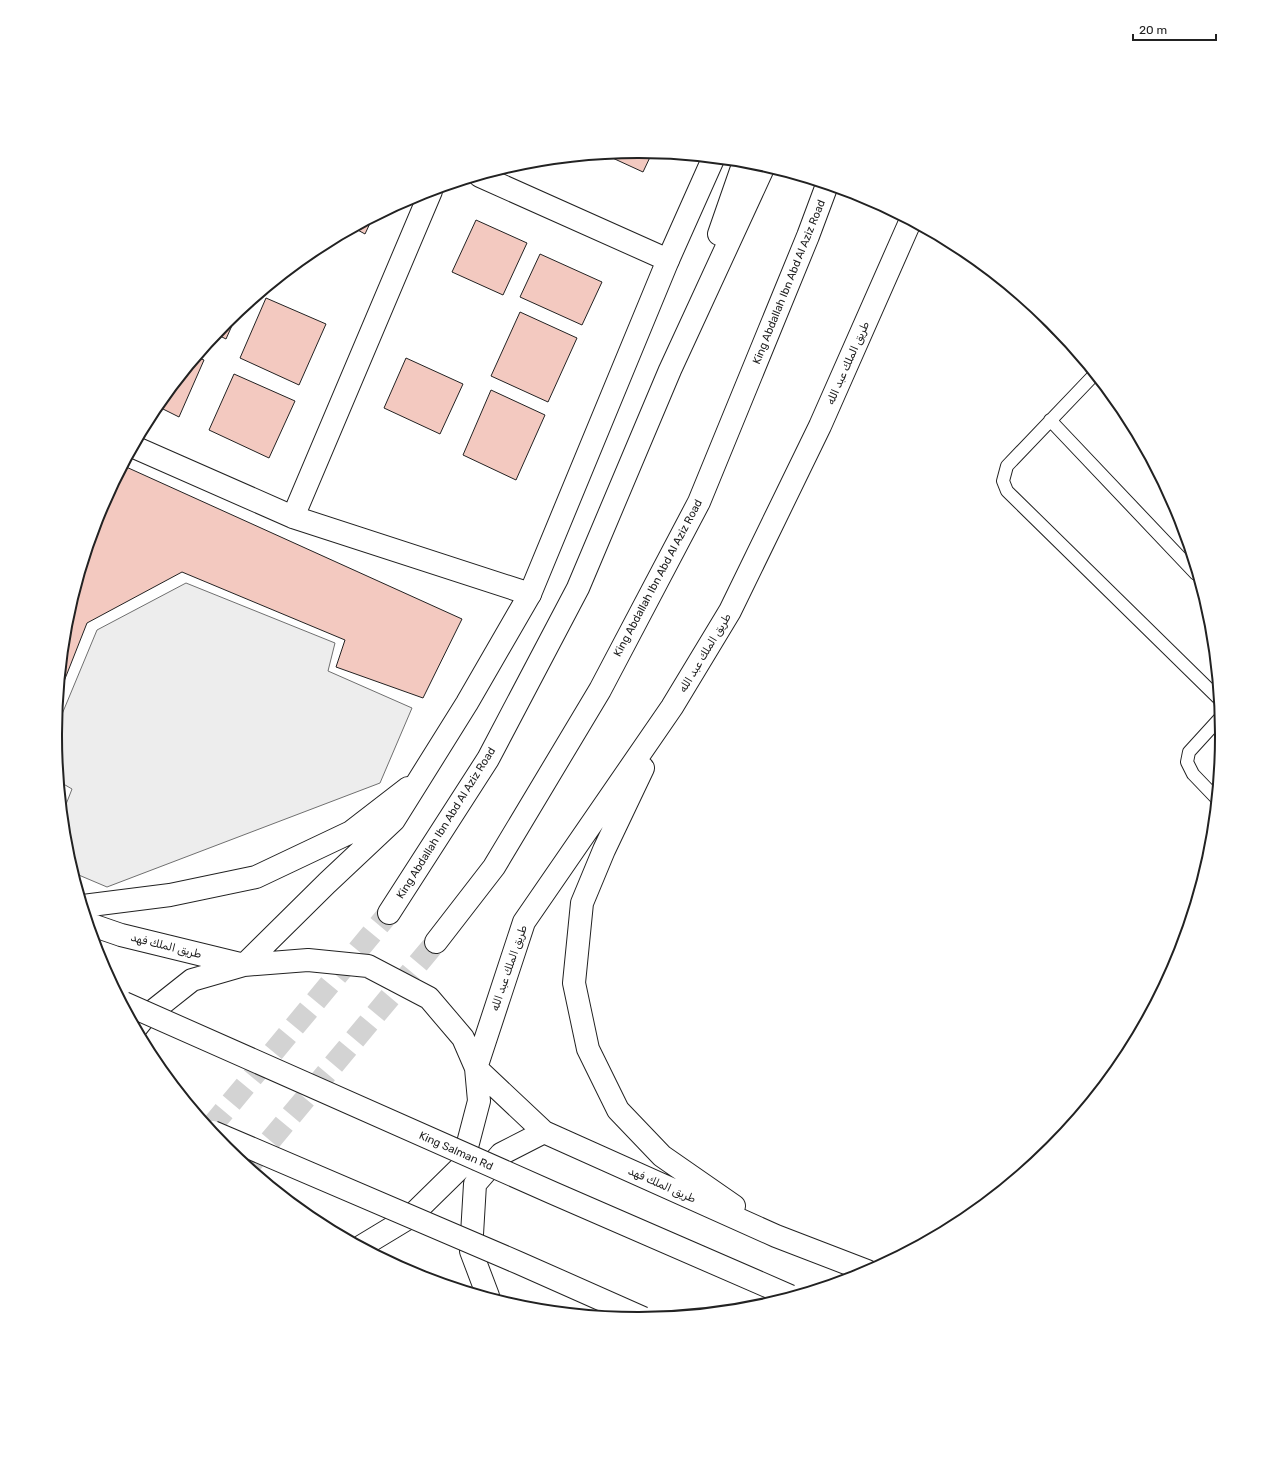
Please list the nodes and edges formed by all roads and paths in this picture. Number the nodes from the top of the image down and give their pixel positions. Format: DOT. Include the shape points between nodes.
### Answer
graph roads {
  1 [pos="711,163"];
  2 [pos="742,168"];
  3 [pos="761,172"];
  4 [pos="486,179"];
  5 [pos="826,190"];
  6 [pos="834,193"];
  7 [pos="428,198"];
  8 [pos="908,226"];
  9 [pos="808,236"];
  10 [pos="668,260"];
  11 [pos="670,370"];
  12 [pos="1091,378"];
  13 [pos="1050,420"];
  14 [pos="138,449"];
  15 [pos="293,517"];
  16 [pos="1189,567"];
  17 [pos="530,594"];
  18 [pos="1214,694"];
  19 [pos="672,707"];
  20 [pos="1215,724"];
  21 [pos="420,778"];
  22 [pos="1212,794"];
  23 [pos="89,905"];
  24 [pos="389,913"];
  25 [pos="95,926"];
  26 [pos="436,942"];
  27 [pos="244,965"];
  28 [pos="129,1005"];
  29 [pos="139,1024"];
  30 [pos="476,1068"];
  31 [pos="544,1132"];
  32 [pos="226,1138"];
  33 [pos="776,1236"];
  34 [pos="367,1243"];
  35 [pos="836,1258"];
  36 [pos="870,1263"];
  37 [pos="859,1268"];
  38 [pos="856,1269"];
  39 [pos="486,1291"];
  40 [pos="783,1293"];
  41 [pos="628,1311"];
  1 -- 10 [label="main road"];
  2 -- 11 [label="main road"];
  3 -- 11 [label="main road, King Abdallah Ibn Abd Al Aziz Road"];
  4 -- 10 [label="main road"];
  5 -- 9 [label="main road, King Abdallah Ibn Abd Al Aziz Road"];
  6 -- 9 [label="main road"];
  7 -- 15 [label="main road"];
  8 -- 19 [label="main road, طريق الملك عبد الله" via="820,426 744,583"];
  9 -- 26 [label="main road, King Abdallah Ibn Abd Al Aziz Road" via="699,502 600,690 494,867"];
  10 -- 17 [label="main road"];
  11 -- 24 [label="main road, King Abdallah Ibn Abd Al Aziz Road" via="578,588 488,759"];
  12 -- 13 [label="lane"];
  13 -- 16 [label="lane"];
  13 -- 18 [label="lane" via="1007,466 1003,481 1007,491"];
  14 -- 15 [label="main road"];
  15 -- 17 [label="main road"];
  17 -- 21 [label="main road"];
  19 -- 30 [label="main road, طريق الملك عبد الله" via="524,922"];
  19 -- 33 [label="main road" via="604,850 582,903 574,983 588,1049 618,1110 662,1156"];
  20 -- 22 [label="lane" via="1189,752 1187,762 1193,774"];
  21 -- 23 [label="main road" via="351,832 256,877 170,895"];
  21 -- 27 [label="main road" via="394,820"];
  25 -- 27 [label="main road, طريق الملك فهد" via="121,935"];
  27 -- 29 [label="main road" via="192,980"];
  27 -- 30 [label="main road" via="308,960 368,966 429,998 463,1038"];
  28 -- 40 [label="main road, King Salman Rd, bridge"];
  30 -- 31 [label="main road, طريق الملك فهد"];
  30 -- 34 [label="main road" via="479,1101 462,1166 410,1217"];
  31 -- 33 [label="main road, طريق الملك فهد"];
  31 -- 39 [label="main road" via="501,1154 475,1184 471,1251"];
  32 -- 41 [label="main road, bridge"];
  33 -- 35 [label="main road, طريق الملك فهد"];
  35 -- 36 [label="main road"];
  35 -- 37 [label="main road, طريق الملك فهد"];
  35 -- 38 [label="main road"];
}
